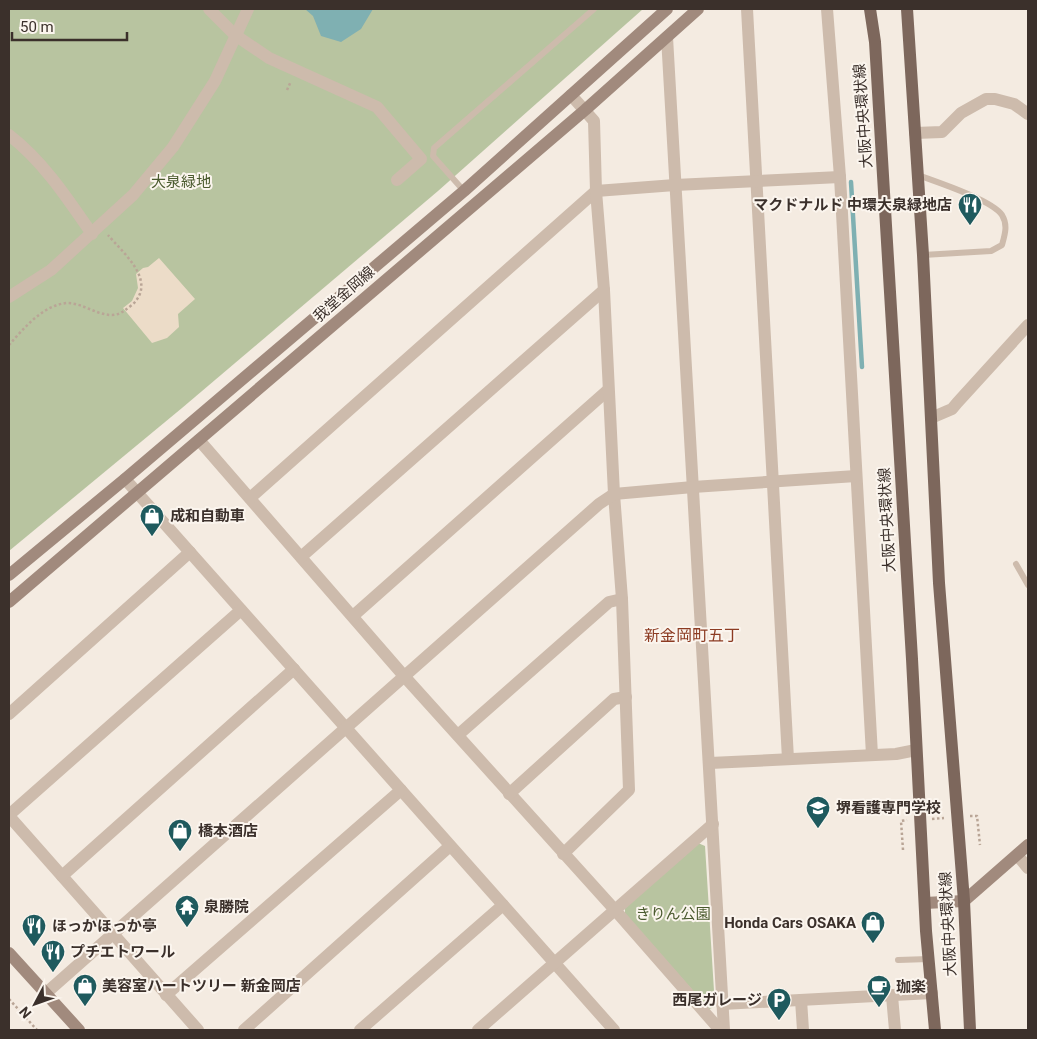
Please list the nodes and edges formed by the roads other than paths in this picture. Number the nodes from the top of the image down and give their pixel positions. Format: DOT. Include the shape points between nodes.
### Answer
graph roads {
  1 [pos="209,9"];
  2 [pos="248,9"];
  3 [pos="594,9"];
  4 [pos="698,9"];
  5 [pos="747,9"];
  6 [pos="826,9"];
  7 [pos="870,9"];
  8 [pos="907,9"];
  9 [pos="660,11"];
  10 [pos="235,35"];
  11 [pos="667,37"];
  12 [pos="571,95"];
  13 [pos="585,110"];
  14 [pos="1028,114"];
  15 [pos="915,133"];
  16 [pos="9,135"];
  17 [pos="918,175"];
  18 [pos="840,177"];
  19 [pos="396,180"];
  20 [pos="756,181"];
  21 [pos="675,185"];
  22 [pos="596,190"];
  23 [pos="464,191"];
  24 [pos="96,230"];
  25 [pos="923,254"];
  26 [pos="604,290"];
  27 [pos="9,297"];
  28 [pos="1028,325"];
  29 [pos="608,390"];
  30 [pos="932,418"];
  31 [pos="199,440"];
  32 [pos="856,476"];
  33 [pos="125,479"];
  34 [pos="772,482"];
  35 [pos="693,487"];
  36 [pos="137,493"];
  37 [pos="614,494"];
  38 [pos="250,498"];
  39 [pos="190,552"];
  40 [pos="301,557"];
  41 [pos="1016,564"];
  42 [pos="9,575"];
  43 [pos="1028,585"];
  44 [pos="622,599"];
  45 [pos="9,602"];
  46 [pos="241,610"];
  47 [pos="353,616"];
  48 [pos="294,669"];
  49 [pos="404,676"];
  50 [pos="626,697"];
  51 [pos="9,714"];
  52 [pos="346,728"];
  53 [pos="458,735"];
  54 [pos="916,750"];
  55 [pos="872,755"];
  56 [pos="788,759"];
  57 [pos="710,763"];
  58 [pos="401,790"];
  59 [pos="509,794"];
  60 [pos="9,816"];
  61 [pos="713,824"];
  62 [pos="450,846"];
  63 [pos="1028,846"];
  64 [pos="563,854"];
  65 [pos="1017,855"];
  66 [pos="1028,868"];
  67 [pos="62,876"];
  68 [pos="964,900"];
  69 [pos="925,903"];
  70 [pos="503,905"];
  71 [pos="615,910"];
  72 [pos="112,934"];
  73 [pos="9,953"];
  74 [pos="929,959"];
  75 [pos="898,960"];
  76 [pos="555,963"];
  77 [pos="932,993"];
  78 [pos="46,994"];
  79 [pos="166,995"];
  80 [pos="892,996"];
  81 [pos="801,1000"];
  82 [pos="722,1004"];
  83 [pos="610,1026"];
  84 [pos="79,1030"];
  85 [pos="198,1030"];
  86 [pos="244,1030"];
  87 [pos="360,1030"];
  88 [pos="478,1030"];
  89 [pos="596,1030"];
  90 [pos="722,1030"];
  91 [pos="803,1030"];
  92 [pos="895,1030"];
  93 [pos="935,1030"];
  94 [pos="970,1030"];
  1 -- 10 [label="street"];
  2 -- 10 [label="street"];
  3 -- 23 [label="lane" via="434,148 433,156"];
  4 -- 11 [label="main road, 我堂金岡線"];
  5 -- 20 [label="street"];
  6 -- 18 [label="street"];
  7 -- 54 [label="main road, 大阪中央環状線" via="875,42"];
  8 -- 15 [label="main road, 大阪中央環状線"];
  9 -- 12 [label="main road, 我堂金岡線"];
  10 -- 19 [label="street" via="268,58 377,108 421,159"];
  10 -- 24 [label="street" via="215,81 173,147 133,195"];
  11 -- 13 [label="main road, 我堂金岡線"];
  11 -- 21 [label="street"];
  12 -- 13 [label="street"];
  12 -- 23 [label="main road, 我堂金岡線"];
  13 -- 22 [label="street" via="594,121"];
  13 -- 31 [label="main road, 我堂金岡線"];
  14 -- 15 [label="street" via="1014,104 995,98 986,99 961,113 942,132"];
  15 -- 17 [label="main road, 大阪中央環状線"];
  16 -- 24 [label="street" via="45,169"];
  17 -- 25 [label="main road, 大阪中央環状線"];
  17 -- 25 [label="lane" via="990,204 1002,215 1007,229 1002,245 991,251"];
  18 -- 20 [label="street"];
  18 -- 32 [label="street"];
  20 -- 21 [label="street"];
  20 -- 34 [label="street"];
  21 -- 22 [label="street"];
  21 -- 35 [label="street"];
  22 -- 26 [label="street"];
  22 -- 38 [label="street"];
  23 -- 33 [label="main road, 我堂金岡線"];
  24 -- 27 [label="street" via="51,270"];
  25 -- 30 [label="main road, 大阪中央環状線"];
  26 -- 29 [label="street"];
  26 -- 40 [label="street"];
  28 -- 30 [label="street" via="952,409"];
  29 -- 37 [label="street"];
  29 -- 47 [label="street"];
  30 -- 68 [label="main road, 大阪中央環状線" via="939,583"];
  31 -- 36 [label="main road, 我堂金岡線"];
  31 -- 38 [label="street"];
  32 -- 34 [label="street"];
  32 -- 55 [label="street"];
  33 -- 36 [label="street"];
  33 -- 42 [label="main road, 我堂金岡線"];
  34 -- 35 [label="street"];
  34 -- 56 [label="street"];
  35 -- 37 [label="street"];
  35 -- 57 [label="street"];
  36 -- 39 [label="street"];
  36 -- 45 [label="main road, 我堂金岡線"];
  37 -- 44 [label="street"];
  37 -- 49 [label="street"];
  38 -- 40 [label="street"];
  39 -- 46 [label="street"];
  39 -- 51 [label="street"];
  40 -- 47 [label="street"];
  41 -- 43 [label="lane"];
  44 -- 50 [label="street"];
  44 -- 53 [label="street" via="609,602"];
  46 -- 48 [label="street"];
  46 -- 60 [label="street"];
  47 -- 49 [label="street"];
  48 -- 52 [label="street"];
  48 -- 67 [label="street"];
  49 -- 52 [label="street"];
  49 -- 53 [label="street"];
  50 -- 59 [label="street" via="614,699"];
  50 -- 64 [label="street" via="629,790"];
  52 -- 58 [label="street"];
  52 -- 72 [label="street"];
  53 -- 59 [label="street"];
  54 -- 55 [label="street"];
  54 -- 69 [label="main road, 大阪中央環状線"];
  55 -- 56 [label="street"];
  56 -- 57 [label="street"];
  57 -- 61 [label="street"];
  58 -- 62 [label="street"];
  58 -- 79 [label="street"];
  59 -- 64 [label="street"];
  60 -- 67 [label="street"];
  61 -- 71 [label="street"];
  61 -- 82 [label="street"];
  62 -- 70 [label="street"];
  62 -- 86 [label="street"];
  63 -- 65 [label="main road"];
  64 -- 71 [label="street"];
  65 -- 66 [label="street"];
  65 -- 68 [label="main road"];
  67 -- 72 [label="street"];
  68 -- 69 [label="main road"];
  68 -- 94 [label="main road, 大阪中央環状線"];
  69 -- 74 [label="main road, 大阪中央環状線"];
  70 -- 76 [label="street"];
  70 -- 87 [label="street"];
  71 -- 76 [label="street"];
  71 -- 90 [label="street"];
  72 -- 78 [label="street"];
  72 -- 79 [label="street"];
  73 -- 78 [label="main road"];
  74 -- 75 [label="lane"];
  74 -- 77 [label="main road, 大阪中央環状線"];
  76 -- 83 [label="street"];
  76 -- 88 [label="street"];
  77 -- 80 [label="street"];
  77 -- 93 [label="main road, 大阪中央環状線"];
  78 -- 84 [label="main road"];
  79 -- 85 [label="street"];
  80 -- 81 [label="street"];
  80 -- 92 [label="street"];
  81 -- 82 [label="street"];
  81 -- 91 [label="street"];
  82 -- 90 [label="street"];
  83 -- 89 [label="street"];
}
